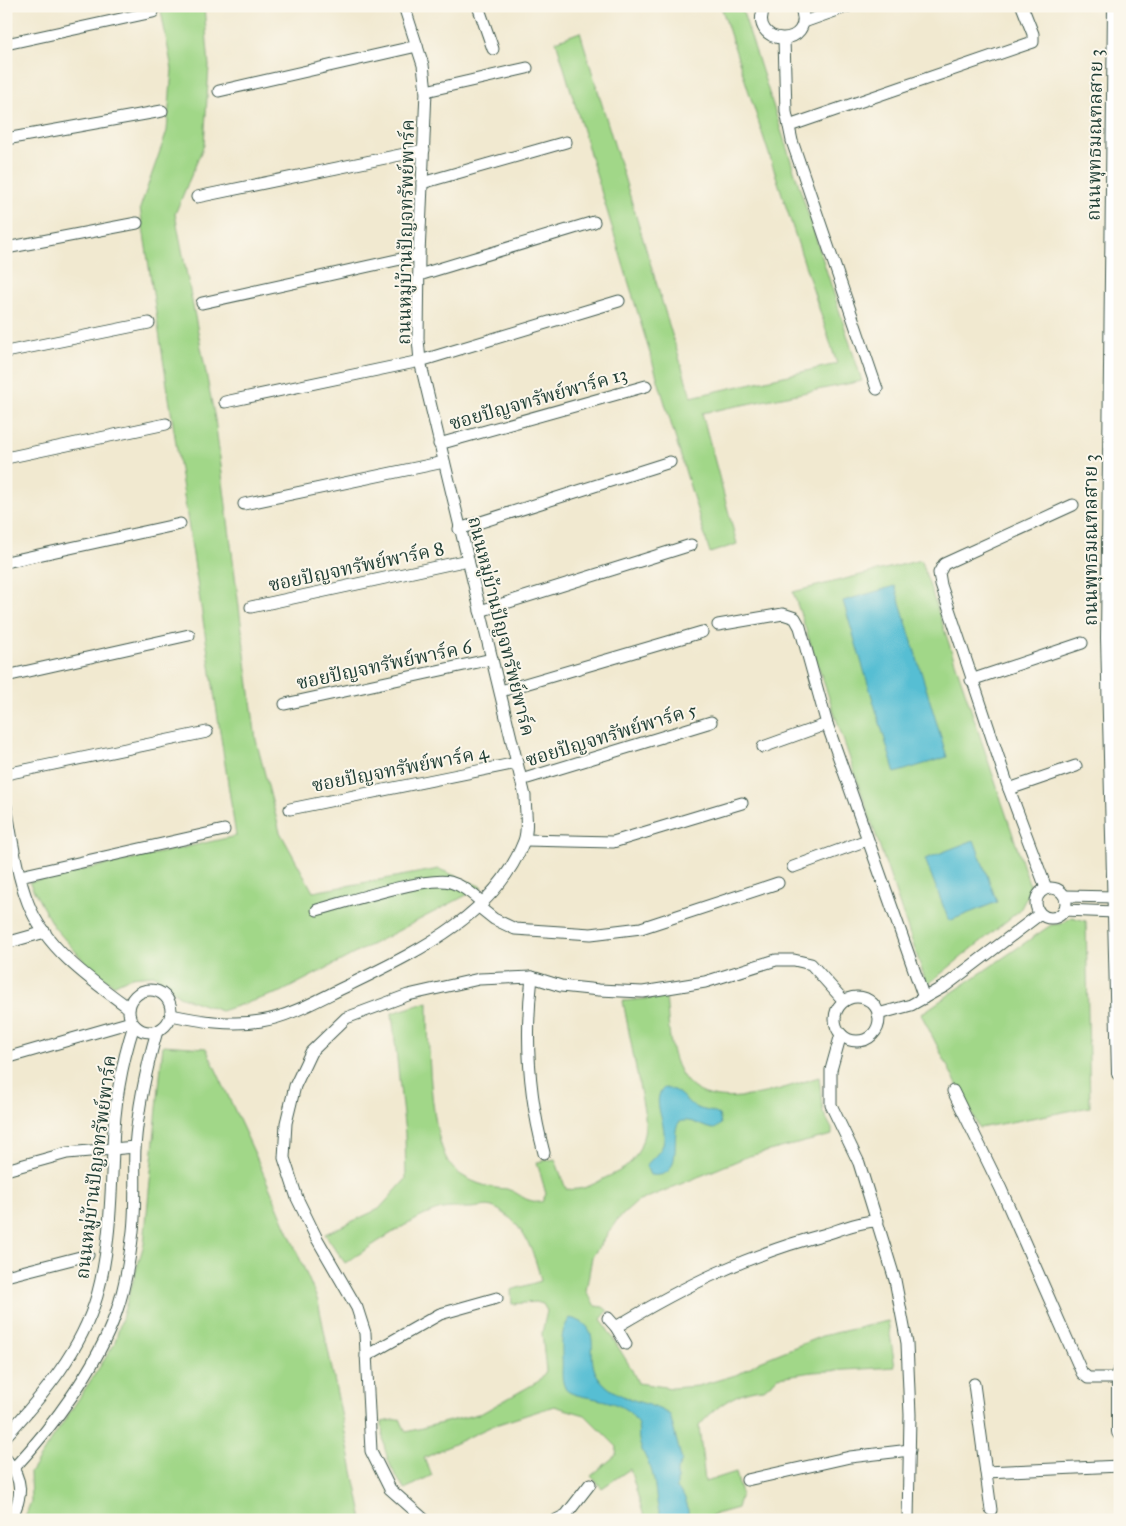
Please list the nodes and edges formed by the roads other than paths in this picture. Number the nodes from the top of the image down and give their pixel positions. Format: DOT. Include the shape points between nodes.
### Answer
graph roads {
  1 [pos="404,6"];
  2 [pos="478,6"];
  3 [pos="765,6"];
  4 [pos="800,6"];
  5 [pos="848,6"];
  6 [pos="1022,6"];
  7 [pos="1116,6"];
  8 [pos="153,12"];
  9 [pos="804,22"];
  10 [pos="784,39"];
  11 [pos="6,44"];
  12 [pos="417,46"];
  13 [pos="493,49"];
  14 [pos="527,68"];
  15 [pos="219,91"];
  16 [pos="426,92"];
  17 [pos="162,111"];
  18 [pos="789,126"];
  19 [pos="6,139"];
  20 [pos="566,142"];
  21 [pos="424,150"];
  22 [pos="422,183"];
  23 [pos="197,197"];
  24 [pos="594,222"];
  25 [pos="137,224"];
  26 [pos="6,248"];
  27 [pos="419,255"];
  28 [pos="419,275"];
  29 [pos="619,301"];
  30 [pos="202,303"];
  31 [pos="149,323"];
  32 [pos="6,352"];
  33 [pos="420,361"];
  34 [pos="1120,370"];
  35 [pos="646,386"];
  36 [pos="877,389"];
  37 [pos="1110,398"];
  38 [pos="225,402"];
  39 [pos="166,424"];
  40 [pos="439,444"];
  41 [pos="6,458"];
  42 [pos="444,462"];
  43 [pos="670,462"];
  44 [pos="244,504"];
  45 [pos="1073,505"];
  46 [pos="180,524"];
  47 [pos="459,529"];
  48 [pos="691,545"];
  49 [pos="468,560"];
  50 [pos="6,562"];
  51 [pos="251,607"];
  52 [pos="480,611"];
  53 [pos="718,624"];
  54 [pos="702,632"];
  55 [pos="189,635"];
  56 [pos="1082,643"];
  57 [pos="492,659"];
  58 [pos="6,676"];
  59 [pos="972,680"];
  60 [pos="501,691"];
  61 [pos="285,704"];
  62 [pos="711,722"];
  63 [pos="828,724"];
  64 [pos="207,732"];
  65 [pos="762,747"];
  66 [pos="517,763"];
  67 [pos="1076,766"];
  68 [pos="6,774"];
  69 [pos="521,780"];
  70 [pos="1008,789"];
  71 [pos="742,803"];
  72 [pos="6,806"];
  73 [pos="290,809"];
  74 [pos="224,830"];
  75 [pos="525,840"];
  76 [pos="867,840"];
  77 [pos="793,867"];
  78 [pos="20,876"];
  79 [pos="778,883"];
  80 [pos="1046,888"];
  81 [pos="1065,896"];
  82 [pos="481,905"];
  83 [pos="1115,905"];
  84 [pos="317,910"];
  85 [pos="1064,910"];
  86 [pos="1040,914"];
  87 [pos="45,932"];
  88 [pos="6,943"];
  89 [pos="532,977"];
  90 [pos="924,998"];
  91 [pos="844,1001"];
  92 [pos="129,1008"];
  93 [pos="878,1014"];
  94 [pos="171,1015"];
  95 [pos="132,1024"];
  96 [pos="157,1031"];
  97 [pos="841,1034"];
  98 [pos="6,1058"];
  99 [pos="1120,1073"];
  100 [pos="952,1091"];
  101 [pos="135,1147"];
  102 [pos="112,1148"];
  103 [pos="544,1153"];
  104 [pos="113,1165"];
  105 [pos="135,1166"];
  106 [pos="6,1170"];
  107 [pos="878,1221"];
  108 [pos="88,1255"];
  109 [pos="6,1276"];
  110 [pos="497,1298"];
  111 [pos="608,1318"];
  112 [pos="616,1327"];
  113 [pos="626,1344"];
  114 [pos="366,1356"];
  115 [pos="1119,1375"];
  116 [pos="974,1384"];
  117 [pos="1120,1432"];
  118 [pos="6,1436"];
  119 [pos="910,1450"];
  120 [pos="10,1463"];
  121 [pos="1120,1466"];
  122 [pos="986,1472"];
  123 [pos="747,1480"];
  124 [pos="590,1484"];
  125 [pos="991,1510"];
  126 [pos="10,1520"];
  127 [pos="425,1520"];
  128 [pos="556,1520"];
  129 [pos="908,1520"];
  1 -- 12 [label="street, ถนนหมู่บ้านปัญจทรัพย์พาร์ค"];
  2 -- 13 [label="street"];
  3 -- 10 [label="street" via="761,20 764,28 776,38"];
  4 -- 9 [label="street"];
  5 -- 9 [label="street"];
  6 -- 18 [label="street" via="1033,42"];
  7 -- 37 [label="main road, ถนนพุทธมณฑลสาย 3"];
  8 -- 11 [label="street"];
  9 -- 10 [label="street" via="797,34"];
  10 -- 18 [label="street"];
  12 -- 15 [label="street"];
  12 -- 16 [label="street, ถนนหมู่บ้านปัญจทรัพย์พาร์ค"];
  14 -- 16 [label="street"];
  16 -- 21 [label="street, ถนนหมู่บ้านปัญจทรัพย์พาร์ค"];
  17 -- 19 [label="street"];
  18 -- 36 [label="street"];
  20 -- 22 [label="street"];
  21 -- 22 [label="street, ถนนหมู่บ้านปัญจทรัพย์พาร์ค"];
  21 -- 23 [label="street"];
  22 -- 27 [label="street, ถนนหมู่บ้านปัญจทรัพย์พาร์ค"];
  24 -- 28 [label="street"];
  25 -- 26 [label="street"];
  27 -- 28 [label="street, ถนนหมู่บ้านปัญจทรัพย์พาร์ค"];
  27 -- 30 [label="street"];
  28 -- 33 [label="street, ถนนหมู่บ้านปัญจทรัพย์พาร์ค"];
  29 -- 33 [label="street"];
  31 -- 32 [label="street"];
  33 -- 38 [label="street"];
  33 -- 40 [label="street, ถนนหมู่บ้านปัญจทรัพย์พาร์ค"];
  34 -- 37 [label="main road"];
  35 -- 40 [label="street, ซอยปัญจทรัพย์พาร์ค 13"];
  37 -- 83 [label="main road, ถนนพุทธมณฑลสาย 3" via="1109,638"];
  39 -- 41 [label="street"];
  40 -- 42 [label="street, ถนนหมู่บ้านปัญจทรัพย์พาร์ค"];
  42 -- 44 [label="street"];
  42 -- 47 [label="street, ถนนหมู่บ้านปัญจทรัพย์พาร์ค"];
  43 -- 47 [label="street"];
  45 -- 59 [label="street" via="944,564 939,573 941,585"];
  46 -- 50 [label="street"];
  47 -- 49 [label="street, ถนนหมู่บ้านปัญจทรัพย์พาร์ค"];
  48 -- 52 [label="street"];
  49 -- 51 [label="street, ซอยปัญจทรัพย์พาร์ค 8"];
  49 -- 52 [label="street, ถนนหมู่บ้านปัญจทรัพย์พาร์ค"];
  52 -- 57 [label="street, ถนนหมู่บ้านปัญจทรัพย์พาร์ค"];
  53 -- 63 [label="street" via="783,614 795,618"];
  54 -- 60 [label="street"];
  55 -- 58 [label="street"];
  56 -- 59 [label="street"];
  57 -- 60 [label="street, ถนนหมู่บ้านปัญจทรัพย์พาร์ค"];
  57 -- 61 [label="street, ซอยปัญจทรัพย์พาร์ค 6"];
  59 -- 70 [label="street"];
  60 -- 66 [label="street, ถนนหมู่บ้านปัญจทรัพย์พาร์ค"];
  62 -- 69 [label="street, ซอยปัญจทรัพย์พาร์ค 5"];
  63 -- 65 [label="street"];
  63 -- 76 [label="street"];
  64 -- 68 [label="street"];
  66 -- 69 [label="street, ถนนหมู่บ้านปัญจทรัพย์พาร์ค"];
  66 -- 73 [label="street, ซอยปัญจทรัพย์พาร์ค 4"];
  67 -- 70 [label="street"];
  69 -- 75 [label="street, ถนนหมู่บ้านปัญจทรัพย์พาร์ค" via="525,796"];
  70 -- 80 [label="street"];
  71 -- 75 [label="street" via="613,842"];
  72 -- 78 [label="street"];
  74 -- 78 [label="street"];
  75 -- 82 [label="street" via="495,890"];
  76 -- 77 [label="street"];
  76 -- 90 [label="street"];
  78 -- 87 [label="street" via="29,905"];
  79 -- 82 [label="street" via="641,928 591,934 515,929 494,919"];
  80 -- 81 [label="street" via="1060,890"];
  80 -- 86 [label="street" via="1036,900"];
  81 -- 83 [label="street"];
  81 -- 85 [label="street"];
  82 -- 84 [label="street" via="464,887 448,882 393,890"];
  82 -- 94 [label="street" via="419,950 301,1008 262,1021 224,1023"];
  83 -- 85 [label="street"];
  83 -- 99 [label="main road, ถนนพุทธมณฑลสาย 3"];
  85 -- 86 [label="street" via="1054,918"];
  86 -- 90 [label="street" via="945,986"];
  87 -- 88 [label="street"];
  87 -- 92 [label="street" via="55,946"];
  89 -- 91 [label="street" via="561,986 644,992 705,982 776,960 794,960 811,964"];
  89 -- 103 [label="street" via="528,1009 531,1082"];
  89 -- 114 [label="street" via="480,979 408,995 346,1018 311,1052 295,1086 286,1123 284,1158 301,1206 357,1308"];
  90 -- 93 [label="street"];
  91 -- 93 [label="street" via="860,997 875,1006"];
  91 -- 97 [label="street" via="837,1008 835,1017"];
  92 -- 94 [label="street" via="136,995 150,990 164,995"];
  92 -- 95 [label="street, ถนนหมู่บ้านปัญจทรัพย์พาร์ค"];
  93 -- 97 [label="street" via="877,1028 867,1038 853,1041"];
  94 -- 96 [label="street, ถนนหมู่บ้านปัญจทรัพย์พาร์ค"];
  95 -- 96 [label="street" via="144,1032"];
  95 -- 98 [label="street"];
  95 -- 102 [label="street, ถนนหมู่บ้านปัญจทรัพย์พาร์ค" via="121,1073"];
  96 -- 101 [label="street, ถนนหมู่บ้านปัญจทรัพย์พาร์ค" via="141,1099"];
  97 -- 107 [label="street" via="831,1070 831,1105 859,1163"];
  100 -- 115 [label="street" via="1001,1188 1082,1373 1088,1378"];
  101 -- 102 [label="street"];
  101 -- 105 [label="street, ถนนหมู่บ้านปัญจทรัพย์พาร์ค"];
  102 -- 104 [label="street, ถนนหมู่บ้านปัญจทรัพย์พาร์ค"];
  102 -- 106 [label="street" via="67,1153"];
  104 -- 105 [label="street"];
  104 -- 118 [label="street, ถนนหมู่บ้านปัญจทรัพย์พาร์ค" via="110,1222 96,1297 77,1345 50,1385"];
  105 -- 120 [label="street, ถนนหมู่บ้านปัญจทรัพย์พาร์ค" via="133,1231 116,1312 98,1352 75,1388 33,1447"];
  107 -- 112 [label="street" via="794,1242 725,1268 670,1294"];
  107 -- 119 [label="street" via="895,1280 907,1343"];
  108 -- 109 [label="street"];
  110 -- 114 [label="street" via="440,1314"];
  111 -- 112 [label="street"];
  112 -- 113 [label="street"];
  114 -- 127 [label="street" via="371,1451 390,1489"];
  115 -- 117 [label="main road"];
  116 -- 122 [label="street"];
  119 -- 123 [label="street" via="850,1457"];
  119 -- 129 [label="street"];
  120 -- 126 [label="street, ถนนหมู่บ้านปัญจทรัพย์พาร์ค" via="20,1486 18,1505"];
  121 -- 122 [label="street"];
  122 -- 125 [label="street"];
  124 -- 128 [label="street" via="566,1515"];
}
